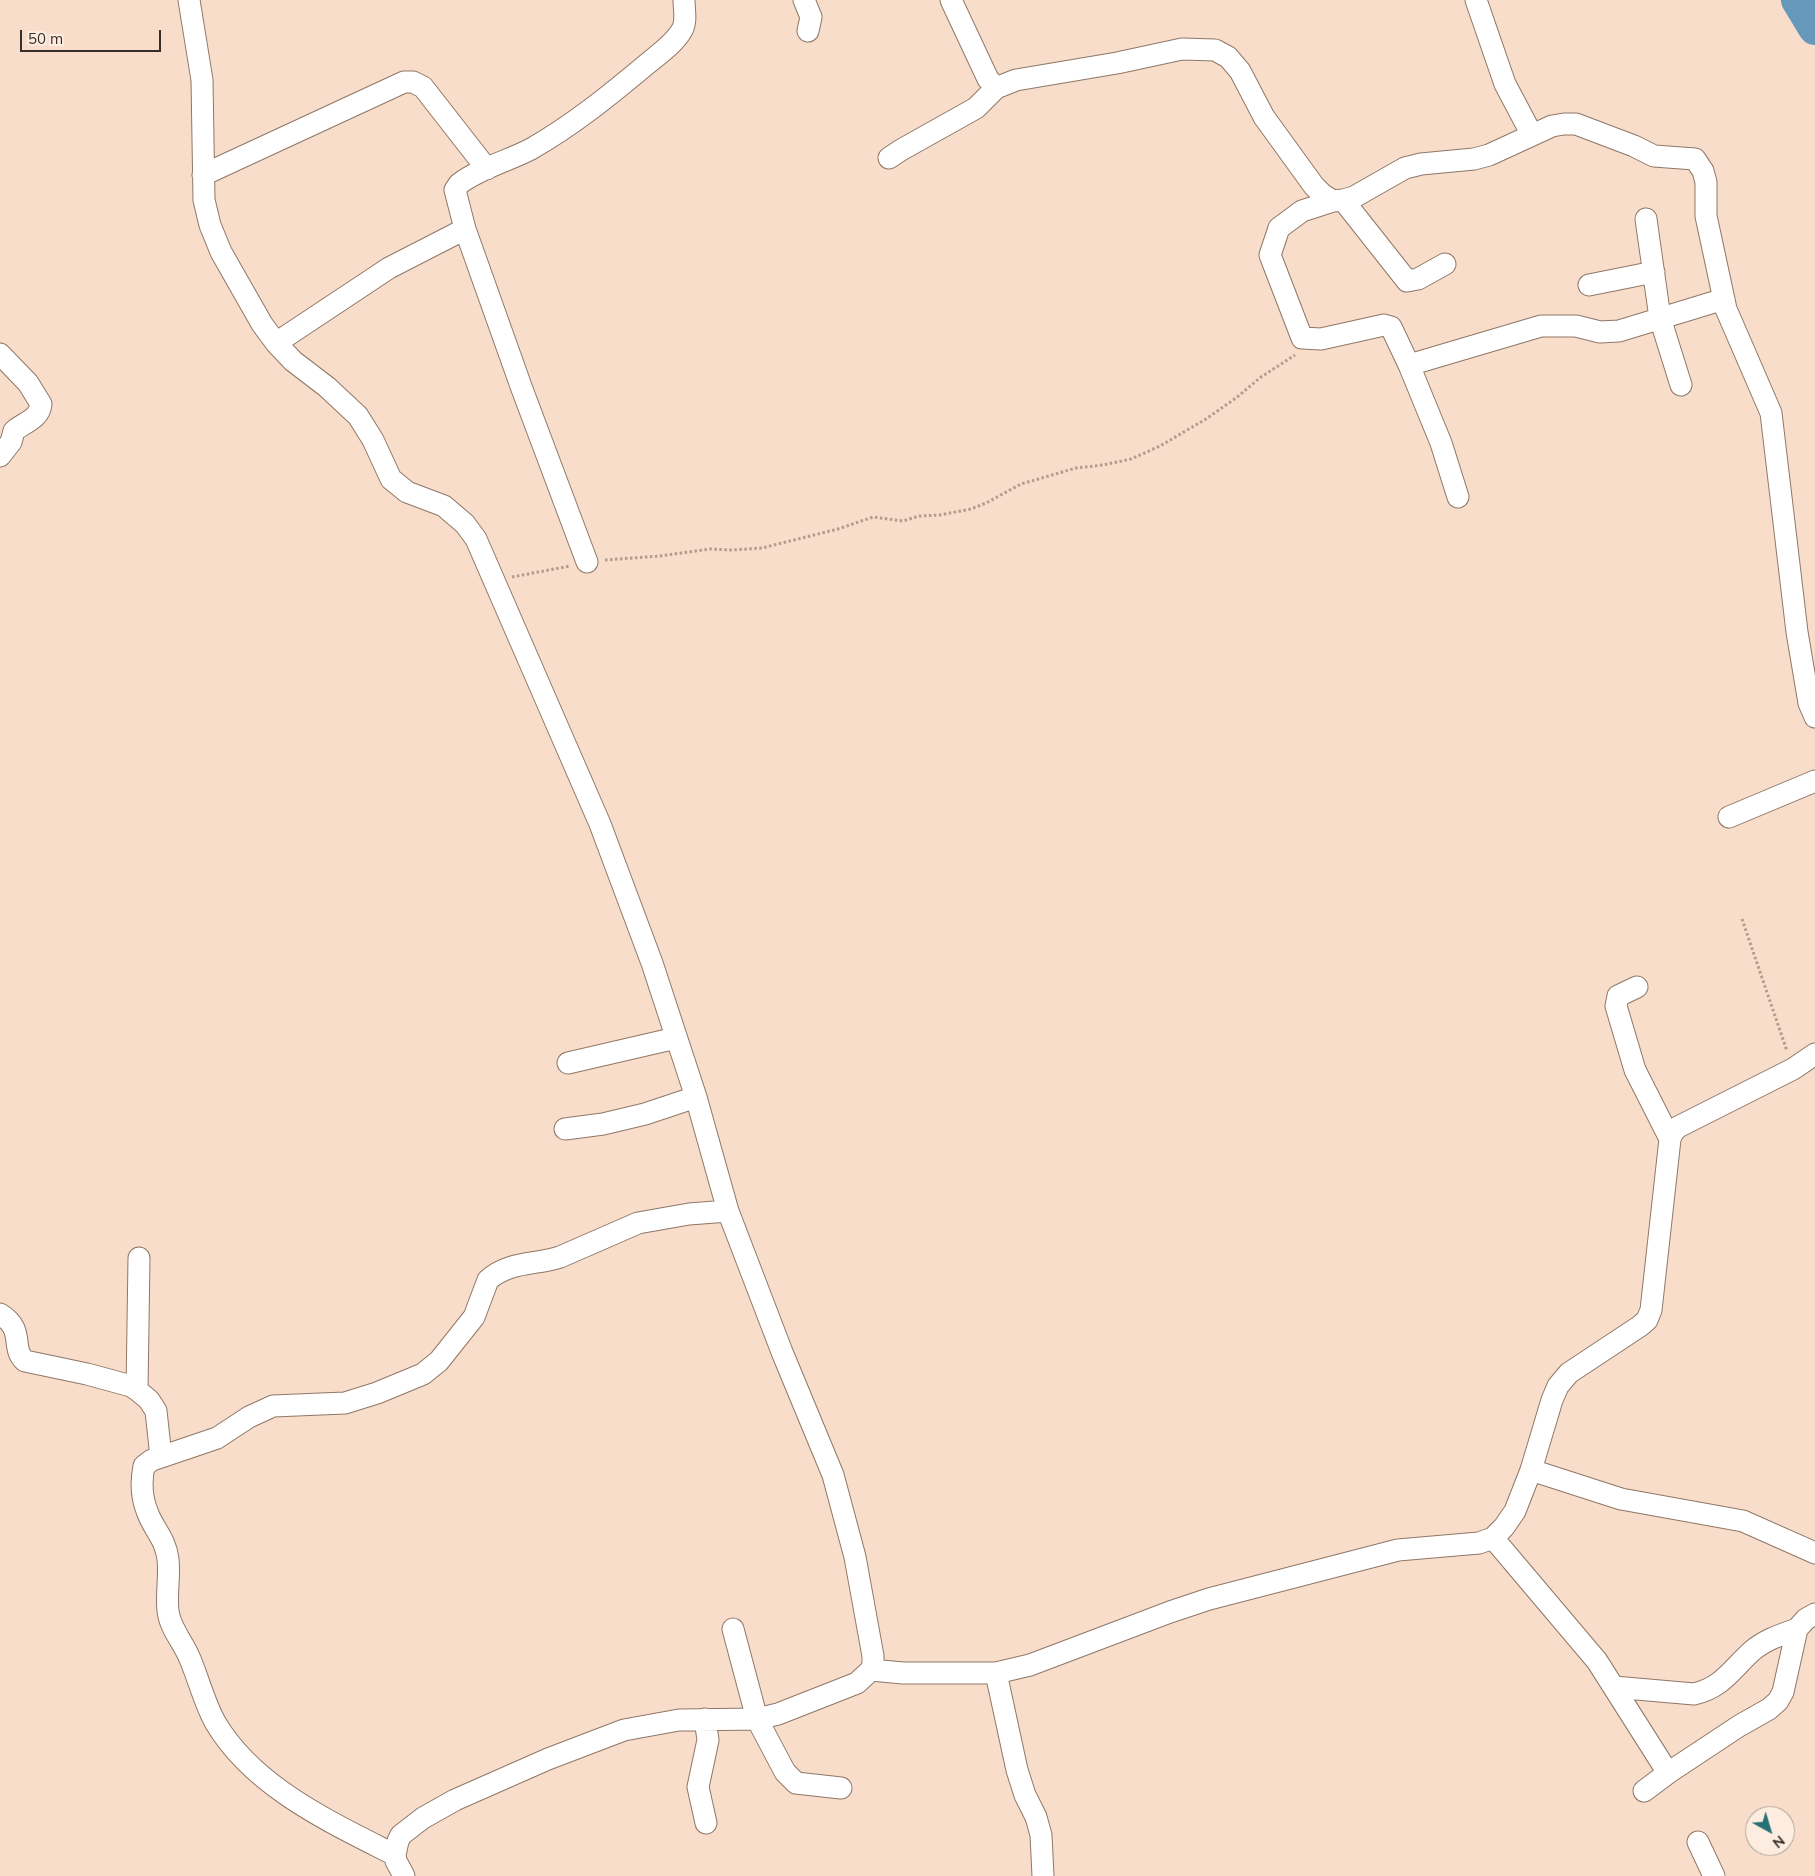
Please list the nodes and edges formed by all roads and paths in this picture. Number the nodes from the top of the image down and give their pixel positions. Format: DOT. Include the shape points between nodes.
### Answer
graph roads {
  1 [pos="189,0"];
  2 [pos="684,0"];
  3 [pos="804,0"];
  4 [pos="951,0"];
  5 [pos="1476,0"];
  6 [pos="808,31"];
  7 [pos="996,88"];
  8 [pos="1532,135"];
  9 [pos="889,158"];
  10 [pos="487,169"];
  11 [pos="204,175"];
  12 [pos="1338,200"];
  13 [pos="1646,219"];
  14 [pos="465,229"];
  15 [pos="1445,264"];
  16 [pos="1654,272"];
  17 [pos="1589,285"];
  18 [pos="1724,299"];
  19 [pos="1660,318"];
  20 [pos="1321,339"];
  21 [pos="276,344"];
  22 [pos="0,354"];
  23 [pos="1409,365"];
  24 [pos="1681,386"];
  25 [pos="0,456"];
  26 [pos="1458,497"];
  27 [pos="587,562"];
  28 [pos="494,581"];
  29 [pos="1807,640"];
  30 [pos="1815,716"];
  31 [pos="1815,781"];
  32 [pos="1729,817"];
  33 [pos="1742,919"];
  34 [pos="1637,987"];
  35 [pos="676,1038"];
  36 [pos="1815,1054"];
  37 [pos="568,1063"];
  38 [pos="1793,1069"];
  39 [pos="696,1097"];
  40 [pos="565,1129"];
  41 [pos="1670,1139"];
  42 [pos="728,1211"];
  43 [pos="139,1258"];
  44 [pos="0,1314"];
  45 [pos="137,1390"];
  46 [pos="161,1457"];
  47 [pos="1531,1470"];
  48 [pos="1493,1538"];
  49 [pos="1815,1553"];
  50 [pos="1815,1614"];
  51 [pos="733,1628"];
  52 [pos="1797,1629"];
  53 [pos="871,1670"];
  54 [pos="996,1673"];
  55 [pos="1614,1687"];
  56 [pos="704,1719"];
  57 [pos="757,1719"];
  58 [pos="1668,1773"];
  59 [pos="841,1788"];
  60 [pos="1644,1791"];
  61 [pos="706,1822"];
  62 [pos="1698,1842"];
  63 [pos="395,1855"];
  64 [pos="404,1876"];
  65 [pos="1043,1876"];
  66 [pos="1714,1876"];
  1 -- 11 [label="street" via="202,80"];
  2 -- 10 [label="street" via="684,28 676,39 579,120 529,150"];
  3 -- 6 [label="street" via="811,17"];
  4 -- 7 [label="street" via="988,79"];
  5 -- 8 [label="street" via="1505,84"];
  7 -- 9 [label="street" via="976,108"];
  7 -- 12 [label="street" via="1016,80 1182,49 1215,50 1228,57 1240,71 1264,118 1314,186 1322,194"];
  8 -- 12 [label="street" via="1474,159 1405,168 1354,196"];
  8 -- 18 [label="street" via="1552,126 1576,124 1654,156 1696,159 1706,182 1706,216"];
  10 -- 11 [label="street" via="423,87 404,82"];
  10 -- 14 [label="street" via="465,180 455,190"];
  11 -- 21 [label="street" via="204,200 221,252"];
  12 -- 15 [label="street" via="1407,281 1418,279"];
  12 -- 20 [label="street" via="1302,211 1280,228 1270,255 1302,338"];
  13 -- 16 [label="street"];
  14 -- 21 [label="street" via="389,268"];
  14 -- 27 [label="street"];
  16 -- 17 [label="street"];
  16 -- 19 [label="street"];
  18 -- 19 [label="street"];
  18 -- 29 [label="street" via="1771,413"];
  19 -- 23 [label="street" via="1609,332 1576,326 1541,326"];
  19 -- 24 [label="street"];
  20 -- 23 [label="street" via="1375,326 1389,326"];
  20 -- 27 [label="path" via="1261,377 1206,419 1160,446 1130,459 1076,468 1021,484 971,509 903,521 873,517 762,548 710,549"];
  21 -- 28 [label="street" via="358,416 391,479 417,496 444,506 465,524 476,540"];
  22 -- 25 [label="street" via="28,383 41,404 37,416 14,431 11,442"];
  23 -- 26 [label="street"];
  27 -- 28 [label="path"];
  28 -- 35 [label="street" via="600,824"];
  29 -- 30 [label="street" via="1809,703"];
  31 -- 32 [label="street"];
  33 -- 38 [label="path"];
  34 -- 41 [label="street" via="1618,996 1616,1006 1635,1070"];
  35 -- 37 [label="street"];
  35 -- 39 [label="street"];
  36 -- 38 [label="street"];
  38 -- 41 [label="street" via="1678,1127"];
  39 -- 40 [label="street" via="645,1114"];
  39 -- 42 [label="street"];
  41 -- 47 [label="street" via="1651,1310 1647,1320 1569,1373 1558,1386"];
  42 -- 46 [label="street" via="638,1223 560,1257 511,1266 488,1280 474,1316 439,1361 423,1374 345,1403 273,1406 217,1438"];
  42 -- 53 [label="street" via="833,1475 855,1557 872,1656"];
  43 -- 45 [label="street"];
  44 -- 45 [label="street" via="10,1320 21,1358 25,1361 87,1374"];
  45 -- 46 [label="street" via="150,1400 156,1411"];
  46 -- 63 [label="street" via="144,1466 143,1497 147,1512 164,1541 168,1559 168,1613 174,1632 190,1658 201,1694 216,1723 239,1754 266,1780 305,1806"];
  47 -- 48 [label="street" via="1515,1511"];
  47 -- 49 [label="street" via="1621,1499 1743,1521"];
  48 -- 54 [label="street" via="1479,1543 1398,1550 1209,1599 1030,1665"];
  48 -- 55 [label="street" via="1598,1661"];
  50 -- 52 [label="street"];
  51 -- 57 [label="street"];
  52 -- 55 [label="street" via="1767,1640 1705,1692 1694,1694"];
  52 -- 58 [label="street" via="1784,1692 1778,1701 1769,1710"];
  53 -- 54 [label="street"];
  53 -- 57 [label="street" via="857,1683"];
  54 -- 65 [label="street" via="1017,1770 1041,1835"];
  55 -- 58 [label="street"];
  56 -- 57 [label="street"];
  56 -- 61 [label="street" via="707,1746 698,1787"];
  56 -- 63 [label="street" via="624,1730 548,1759 455,1800 423,1818 401,1835"];
  57 -- 59 [label="street" via="785,1772 796,1783"];
  58 -- 60 [label="street"];
  62 -- 66 [label="street"];
  63 -- 64 [label="street"];
}
